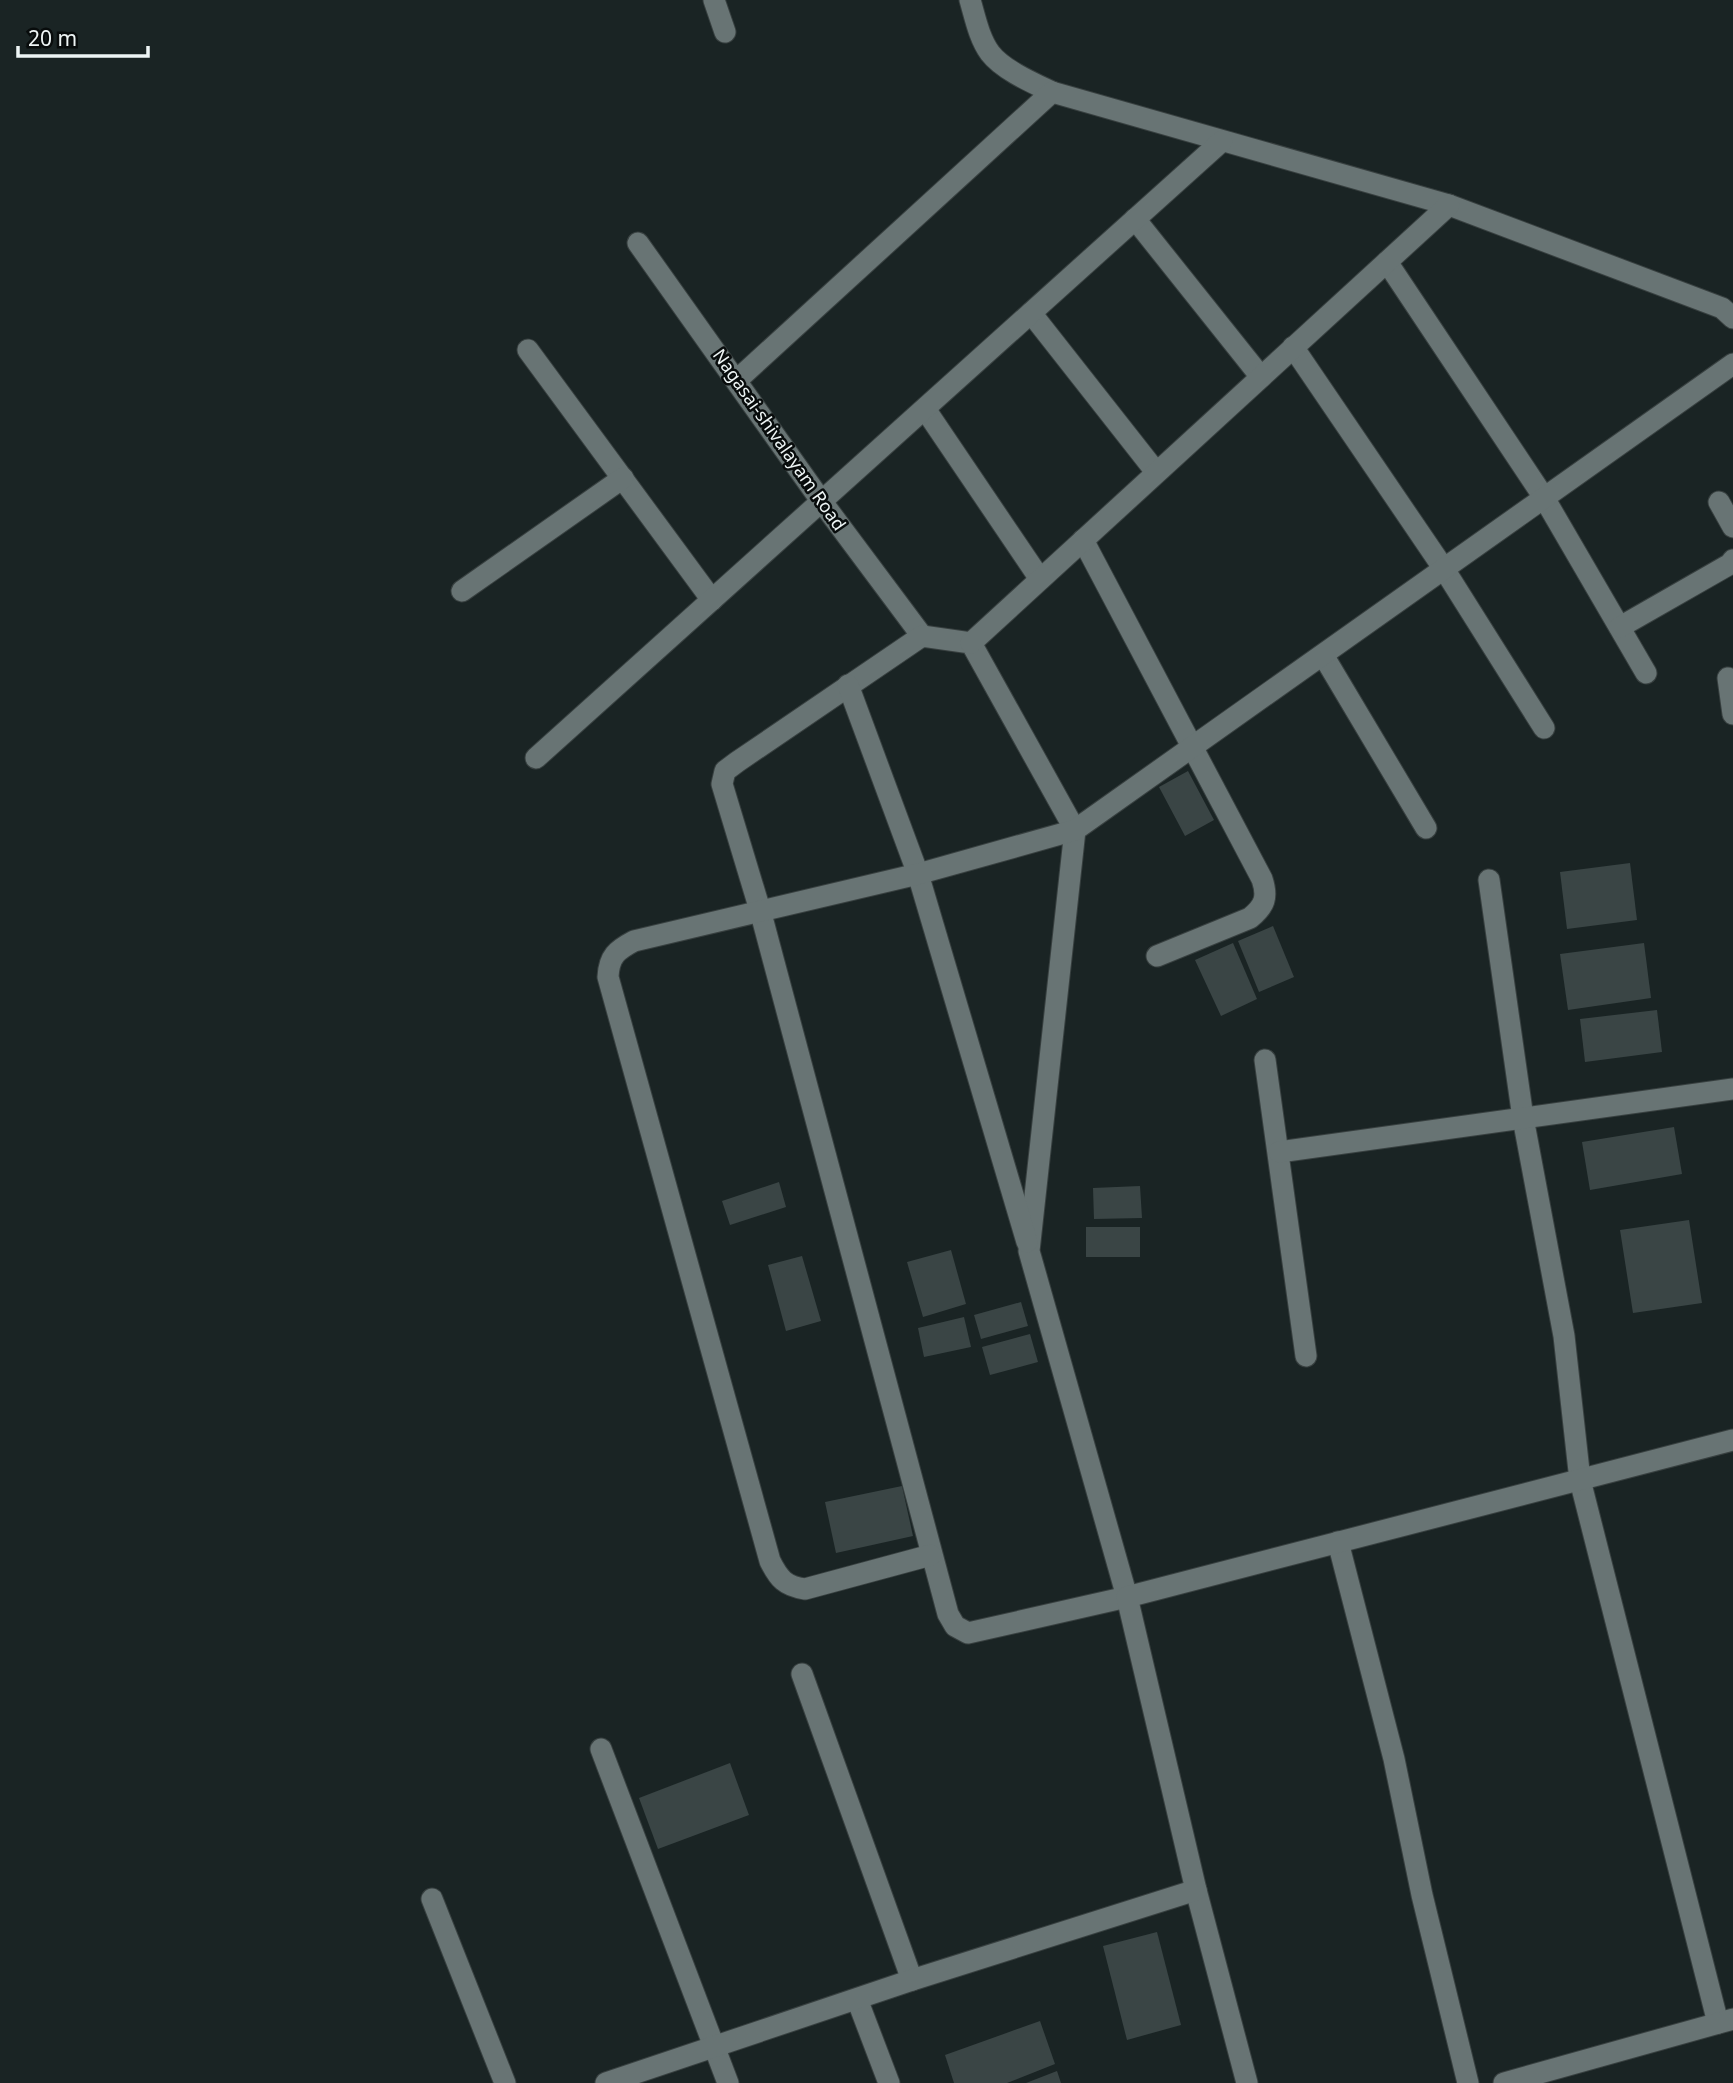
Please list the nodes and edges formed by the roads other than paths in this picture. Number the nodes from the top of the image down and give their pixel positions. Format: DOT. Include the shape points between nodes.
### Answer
graph roads {
  1 [pos="714,0"];
  2 [pos="970,0"];
  3 [pos="725,32"];
  4 [pos="1052,92"];
  5 [pos="1222,141"];
  6 [pos="1449,205"];
  7 [pos="1135,219"];
  8 [pos="638,243"];
  9 [pos="1387,262"];
  10 [pos="1031,313"];
  11 [pos="1733,318"];
  12 [pos="1293,347"];
  13 [pos="528,349"];
  14 [pos="1733,364"];
  15 [pos="1261,377"];
  16 [pos="737,380"];
  17 [pos="925,409"];
  18 [pos="1156,472"];
  19 [pos="622,478"];
  20 [pos="1543,496"];
  21 [pos="822,502"];
  22 [pos="1719,502"];
  23 [pos="1733,527"];
  24 [pos="1083,540"];
  25 [pos="1733,560"];
  26 [pos="1444,569"];
  27 [pos="1040,579"];
  28 [pos="462,591"];
  29 [pos="712,600"];
  30 [pos="1620,627"];
  31 [pos="922,636"];
  32 [pos="971,643"];
  33 [pos="1323,655"];
  34 [pos="1646,673"];
  35 [pos="1728,678"];
  36 [pos="848,685"];
  37 [pos="1733,714"];
  38 [pos="1544,728"];
  39 [pos="1192,748"];
  40 [pos="536,758"];
  41 [pos="1426,828"];
  42 [pos="1075,830"];
  43 [pos="918,874"];
  44 [pos="1489,880"];
  45 [pos="760,910"];
  46 [pos="1157,956"];
  47 [pos="1265,1060"];
  48 [pos="1733,1089"];
  49 [pos="1523,1118"];
  50 [pos="1279,1152"];
  51 [pos="1029,1251"];
  52 [pos="1306,1356"];
  53 [pos="1733,1440"];
  54 [pos="1580,1480"];
  55 [pos="1338,1542"];
  56 [pos="931,1555"];
  57 [pos="1127,1597"];
  58 [pos="802,1674"];
  59 [pos="601,1749"];
  60 [pos="1196,1890"];
  61 [pos="432,1899"];
  62 [pos="912,1980"];
  63 [pos="857,1999"];
  64 [pos="1726,2021"];
  65 [pos="714,2046"];
  66 [pos="505,2083"];
  67 [pos="606,2083"];
  68 [pos="728,2083"];
  69 [pos="889,2083"];
  70 [pos="1247,2083"];
  71 [pos="1468,2083"];
  72 [pos="1504,2083"];
  1 -- 3 [label="street"];
  2 -- 4 [label="street" via="991,54"];
  4 -- 5 [label="street"];
  4 -- 16 [label="street"];
  5 -- 6 [label="street"];
  5 -- 7 [label="street"];
  6 -- 9 [label="street"];
  6 -- 11 [label="street" via="1722,308"];
  7 -- 10 [label="street"];
  7 -- 15 [label="street"];
  8 -- 16 [label="street, Nagasai-shivalayam Road"];
  9 -- 12 [label="street"];
  9 -- 20 [label="street"];
  10 -- 17 [label="street"];
  10 -- 18 [label="street"];
  12 -- 15 [label="street"];
  12 -- 26 [label="street"];
  13 -- 19 [label="street"];
  14 -- 20 [label="street"];
  15 -- 18 [label="street"];
  16 -- 21 [label="street, Nagasai-shivalayam Road"];
  17 -- 21 [label="street"];
  17 -- 27 [label="street"];
  18 -- 24 [label="street"];
  19 -- 28 [label="street"];
  19 -- 29 [label="street"];
  20 -- 26 [label="street"];
  20 -- 30 [label="street"];
  21 -- 29 [label="street"];
  21 -- 31 [label="street, Nagasai-shivalayam Road"];
  22 -- 23 [label="street"];
  24 -- 27 [label="street"];
  24 -- 39 [label="street"];
  25 -- 30 [label="street"];
  26 -- 33 [label="street"];
  26 -- 38 [label="street"];
  27 -- 32 [label="street"];
  29 -- 40 [label="street"];
  30 -- 34 [label="street"];
  31 -- 32 [label="street"];
  31 -- 36 [label="street"];
  32 -- 42 [label="street"];
  33 -- 39 [label="street"];
  33 -- 41 [label="street"];
  35 -- 37 [label="street"];
  36 -- 43 [label="street"];
  36 -- 45 [label="street" via="725,771 725,799"];
  39 -- 42 [label="street"];
  39 -- 46 [label="street" via="1267,893 1262,909 1250,918"];
  42 -- 43 [label="street"];
  42 -- 51 [label="street"];
  43 -- 45 [label="street"];
  43 -- 51 [label="street"];
  44 -- 49 [label="street"];
  45 -- 56 [label="street"];
  45 -- 56 [label="street" via="634,941 617,950 608,962 608,977 778,1578 789,1587 805,1589"];
  47 -- 50 [label="street"];
  48 -- 49 [label="street"];
  49 -- 50 [label="street"];
  49 -- 54 [label="street" via="1564,1336"];
  50 -- 52 [label="street"];
  51 -- 57 [label="street"];
  53 -- 54 [label="street"];
  54 -- 55 [label="street"];
  54 -- 64 [label="street"];
  55 -- 57 [label="street"];
  55 -- 71 [label="street" via="1394,1759"];
  56 -- 57 [label="street" via="948,1614 955,1626 968,1633"];
  57 -- 60 [label="street"];
  58 -- 62 [label="street"];
  59 -- 65 [label="street"];
  60 -- 62 [label="street"];
  60 -- 70 [label="street"];
  61 -- 66 [label="street"];
  62 -- 63 [label="street"];
  63 -- 65 [label="street"];
  63 -- 69 [label="street"];
  64 -- 72 [label="street"];
  65 -- 67 [label="street"];
  65 -- 68 [label="street"];
}
